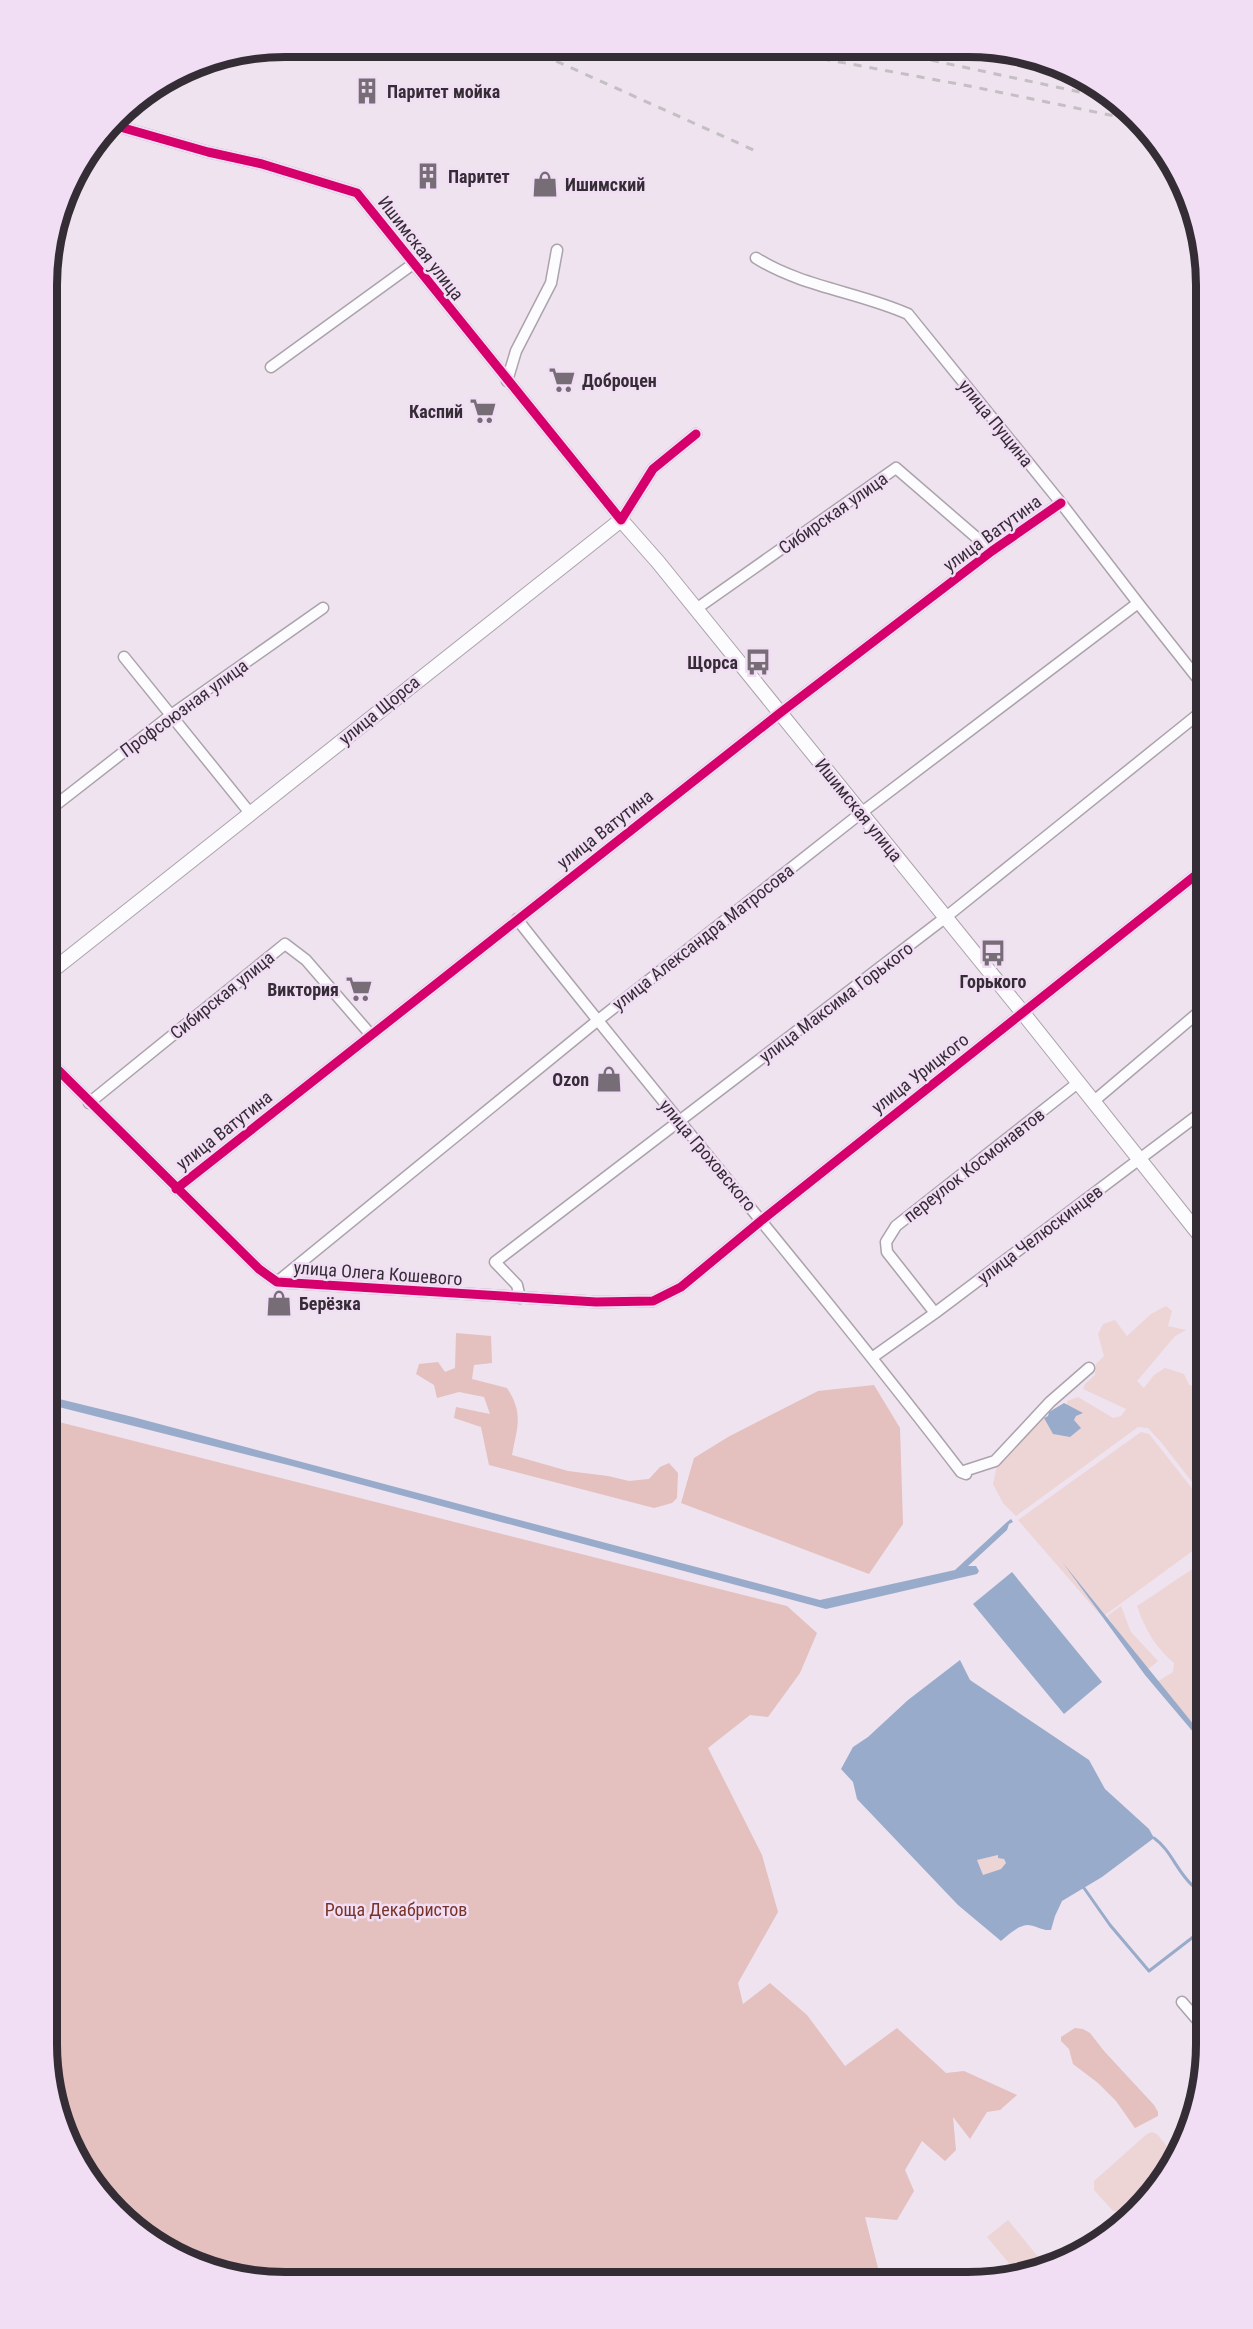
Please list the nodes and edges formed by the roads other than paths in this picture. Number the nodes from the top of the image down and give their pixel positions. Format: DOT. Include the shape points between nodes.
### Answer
graph roads {
  1 [pos="121,127"];
  2 [pos="557,250"];
  3 [pos="756,258"];
  4 [pos="413,264"];
  5 [pos="271,367"];
  6 [pos="507,381"];
  7 [pos="696,434"];
  8 [pos="1061,503"];
  9 [pos="621,520"];
  10 [pos="992,551"];
  11 [pos="1137,603"];
  12 [pos="324,608"];
  13 [pos="696,609"];
  14 [pos="124,657"];
  15 [pos="1196,677"];
  16 [pos="780,713"];
  17 [pos="171,716"];
  18 [pos="1196,716"];
  19 [pos="57,804"];
  20 [pos="250,813"];
  21 [pos="861,813"];
  22 [pos="1196,876"];
  23 [pos="946,917"];
  24 [pos="517,919"];
  25 [pos="57,967"];
  26 [pos="1023,1013"];
  27 [pos="1196,1014"];
  28 [pos="597,1021"];
  29 [pos="371,1035"];
  30 [pos="57,1069"];
  31 [pos="1079,1082"];
  32 [pos="1094,1101"];
  33 [pos="89,1103"];
  34 [pos="1196,1117"];
  35 [pos="679,1121"];
  36 [pos="1140,1160"];
  37 [pos="176,1189"];
  38 [pos="762,1220"];
  39 [pos="1196,1230"];
  40 [pos="277,1282"];
  41 [pos="520,1298"];
  42 [pos="652,1301"];
  43 [pos="935,1313"];
  44 [pos="873,1357"];
  45 [pos="1089,1368"];
  46 [pos="1182,2002"];
  47 [pos="1196,2018"];
  1 -- 4 [label="street, Ишимская улица" via="357,193"];
  2 -- 6 [label="street" via="551,282 516,351"];
  3 -- 8 [label="street, улица Пущина" via="792,276 880,301 908,314"];
  4 -- 5 [label="street"];
  4 -- 6 [label="street, Ишимская улица"];
  6 -- 9 [label="street, Ишимская улица"];
  7 -- 9 [label="street, улица Щорса" via="653,469"];
  8 -- 10 [label="street, улица Ватутина"];
  8 -- 11 [label="street, улица Пущина"];
  9 -- 13 [label="main road, Ишимская улица"];
  9 -- 20 [label="main road, улица Щорса"];
  10 -- 13 [label="street, Сибирская улица" via="896,468"];
  10 -- 16 [label="street, улица Ватутина"];
  11 -- 15 [label="street, улица Пущина"];
  11 -- 21 [label="street, улица Александра Матросова"];
  12 -- 17 [label="street, Профсоюзная улица"];
  13 -- 16 [label="main road, Ишимская улица"];
  14 -- 17 [label="street"];
  16 -- 21 [label="main road, Ишимская улица"];
  16 -- 24 [label="street, улица Ватутина"];
  17 -- 19 [label="street, Профсоюзная улица"];
  17 -- 20 [label="street"];
  18 -- 23 [label="street, улица Максима Горького"];
  20 -- 25 [label="main road, улица Щорса"];
  21 -- 23 [label="main road, Ишимская улица"];
  21 -- 28 [label="street, улица Александра Матросова"];
  22 -- 26 [label="street, улица Урицкого"];
  23 -- 26 [label="main road, Ишимская улица"];
  23 -- 35 [label="street, улица Максима Горького"];
  24 -- 28 [label="street, улица Гроховского"];
  24 -- 29 [label="street, улица Ватутина"];
  26 -- 31 [label="main road, Ишимская улица"];
  26 -- 38 [label="street, улица Урицкого"];
  27 -- 32 [label="street"];
  28 -- 35 [label="street, улица Гроховского"];
  28 -- 40 [label="street, улица Александра Матросова"];
  29 -- 33 [label="street, Сибирская улица" via="306,960 285,944"];
  29 -- 37 [label="street, улица Ватутина"];
  30 -- 33 [label="street, улица Олега Кошевого"];
  31 -- 32 [label="main road, Ишимская улица"];
  31 -- 43 [label="street, переулок Космонавтов" via="896,1226 886,1242 887,1252"];
  32 -- 36 [label="main road, Ишимская улица"];
  33 -- 37 [label="street, улица Олега Кошевого"];
  34 -- 36 [label="street, улица Челюскинцев"];
  35 -- 38 [label="street, улица Гроховского"];
  35 -- 41 [label="street, улица Максима Горького" via="495,1262 516,1285"];
  36 -- 39 [label="main road, Ишимская улица"];
  36 -- 43 [label="street, улица Челюскинцев"];
  37 -- 40 [label="street, улица Олега Кошевого"];
  38 -- 42 [label="street, улица Урицкого" via="681,1287"];
  38 -- 44 [label="street, улица Гроховского"];
  40 -- 41 [label="street, улица Олега Кошевого"];
  41 -- 42 [label="street, улица Олега Кошевого"];
  43 -- 44 [label="street, улица Челюскинцев"];
  44 -- 45 [label="street, улица Гроховского" via="963,1473 995,1461 1050,1402"];
  46 -- 47 [label="street"];
}
